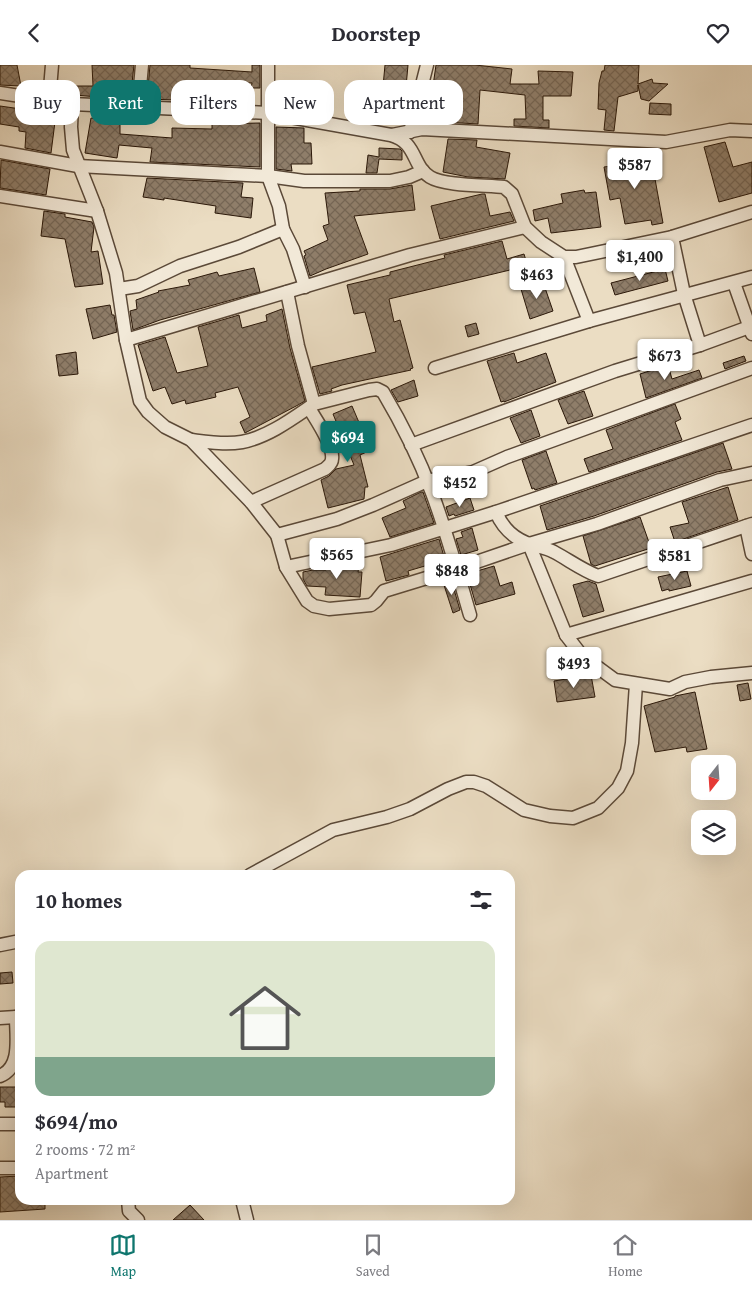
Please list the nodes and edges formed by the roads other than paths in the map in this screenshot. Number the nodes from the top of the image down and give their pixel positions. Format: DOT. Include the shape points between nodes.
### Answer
graph roads {
  1 [pos="52,65"];
  2 [pos="142,65"];
  3 [pos="268,65"];
  4 [pos="427,65"];
  5 [pos="51,80"];
  6 [pos="141,80"];
  7 [pos="268,80"];
  8 [pos="0,93"];
  9 [pos="15,95"];
  10 [pos="161,110"];
  11 [pos="265,113"];
  12 [pos="71,125"];
  13 [pos="268,125"];
  14 [pos="334,125"];
  15 [pos="752,131"];
  16 [pos="410,132"];
  17 [pos="392,135"];
  18 [pos="0,152"];
  19 [pos="78,166"];
  20 [pos="424,171"];
  21 [pos="268,176"];
  22 [pos="0,196"];
  23 [pos="98,211"];
  24 [pos="752,211"];
  25 [pos="526,227"];
  26 [pos="283,229"];
  27 [pos="672,237"];
  28 [pos="564,257"];
  29 [pos="752,277"];
  30 [pos="734,283"];
  31 [pos="305,287"];
  32 [pos="119,289"];
  33 [pos="287,292"];
  34 [pos="684,294"];
  35 [pos="589,321"];
  36 [pos="751,329"];
  37 [pos="126,340"];
  38 [pos="700,345"];
  39 [pos="435,368"];
  40 [pos="752,368"];
  41 [pos="311,406"];
  42 [pos="752,425"];
  43 [pos="191,440"];
  44 [pos="411,445"];
  45 [pos="752,473"];
  46 [pos="427,481"];
  47 [pos="250,503"];
  48 [pos="496,512"];
  49 [pos="749,525"];
  50 [pos="445,528"];
  51 [pos="277,535"];
  52 [pos="529,544"];
  53 [pos="752,554"];
  54 [pos="286,567"];
  55 [pos="456,569"];
  56 [pos="752,581"];
  57 [pos="470,615"];
  58 [pos="566,635"];
  59 [pos="752,673"];
  60 [pos="636,685"];
  61 [pos="259,870"];
  62 [pos="15,942"];
  63 [pos="0,945"];
  64 [pos="15,1017"];
  65 [pos="0,1019"];
  66 [pos="15,1059"];
  67 [pos="0,1076"];
  68 [pos="0,1124"];
  69 [pos="15,1124"];
  70 [pos="0,1168"];
  71 [pos="15,1168"];
  72 [pos="128,1205"];
  73 [pos="243,1205"];
  74 [pos="138,1220"];
  75 [pos="247,1220"];
  1 -- 5 [label="street"];
  2 -- 6 [label="street"];
  3 -- 7 [label="street"];
  4 -- 16 [label="street"];
  8 -- 9 [label="street"];
  10 -- 11 [label="street"];
  12 -- 19 [label="street"];
  13 -- 21 [label="street"];
  14 -- 17 [label="street"];
  15 -- 16 [label="street" via="730,130 666,142 422,129"];
  16 -- 17 [label="street"];
  17 -- 20 [label="street" via="408,143"];
  18 -- 19 [label="street"];
  19 -- 21 [label="street"];
  19 -- 23 [label="street"];
  20 -- 21 [label="street" via="390,181 304,181"];
  20 -- 25 [label="street" via="443,182 504,187 512,194"];
  21 -- 26 [label="street"];
  22 -- 23 [label="street"];
  23 -- 32 [label="street"];
  24 -- 27 [label="street"];
  25 -- 28 [label="street"];
  25 -- 31 [label="street" via="410,255"];
  26 -- 31 [label="street"];
  26 -- 32 [label="street" via="180,266 138,286"];
  27 -- 28 [label="street"];
  27 -- 34 [label="street"];
  28 -- 35 [label="street"];
  29 -- 30 [label="street"];
  30 -- 34 [label="street"];
  30 -- 36 [label="street"];
  31 -- 33 [label="street"];
  32 -- 37 [label="street"];
  33 -- 37 [label="street"];
  33 -- 41 [label="street"];
  34 -- 35 [label="street"];
  34 -- 38 [label="street"];
  35 -- 39 [label="street"];
  36 -- 38 [label="street"];
  37 -- 43 [label="street" via="140,401 165,427"];
  38 -- 44 [label="street" via="615,371"];
  40 -- 46 [label="street" via="473,472"];
  41 -- 43 [label="street" via="270,431 240,442"];
  41 -- 44 [label="street" via="381,389"];
  41 -- 47 [label="street" via="331,447 330,464"];
  42 -- 48 [label="street"];
  43 -- 47 [label="street"];
  44 -- 46 [label="street"];
  45 -- 52 [label="street" via="720,480 597,524"];
  46 -- 50 [label="street"];
  46 -- 51 [label="street" via="337,519"];
  47 -- 51 [label="street"];
  48 -- 50 [label="street"];
  48 -- 52 [label="street" via="501,525"];
  49 -- 52 [label="street" via="598,576 552,551"];
  49 -- 53 [label="street"];
  50 -- 54 [label="street" via="391,545"];
  50 -- 55 [label="street"];
  51 -- 54 [label="street"];
  52 -- 55 [label="street"];
  52 -- 58 [label="street"];
  54 -- 55 [label="street" via="307,601 329,609 371,605 384,591"];
  55 -- 57 [label="street"];
  56 -- 58 [label="street"];
  58 -- 60 [label="street" via="579,652 615,680"];
  59 -- 60 [label="street" via="685,682 670,689"];
  60 -- 61 [label="street" via="627,771 618,788 598,808 573,818 550,816 524,810 486,786 466,782 410,809 333,830"];
  62 -- 63 [label="street"];
  64 -- 65 [label="street"];
  66 -- 67 [label="street" via="7,1073"];
  68 -- 69 [label="street"];
  70 -- 71 [label="street"];
  72 -- 74 [label="street" via="129,1211"];
  73 -- 75 [label="street"];
}
